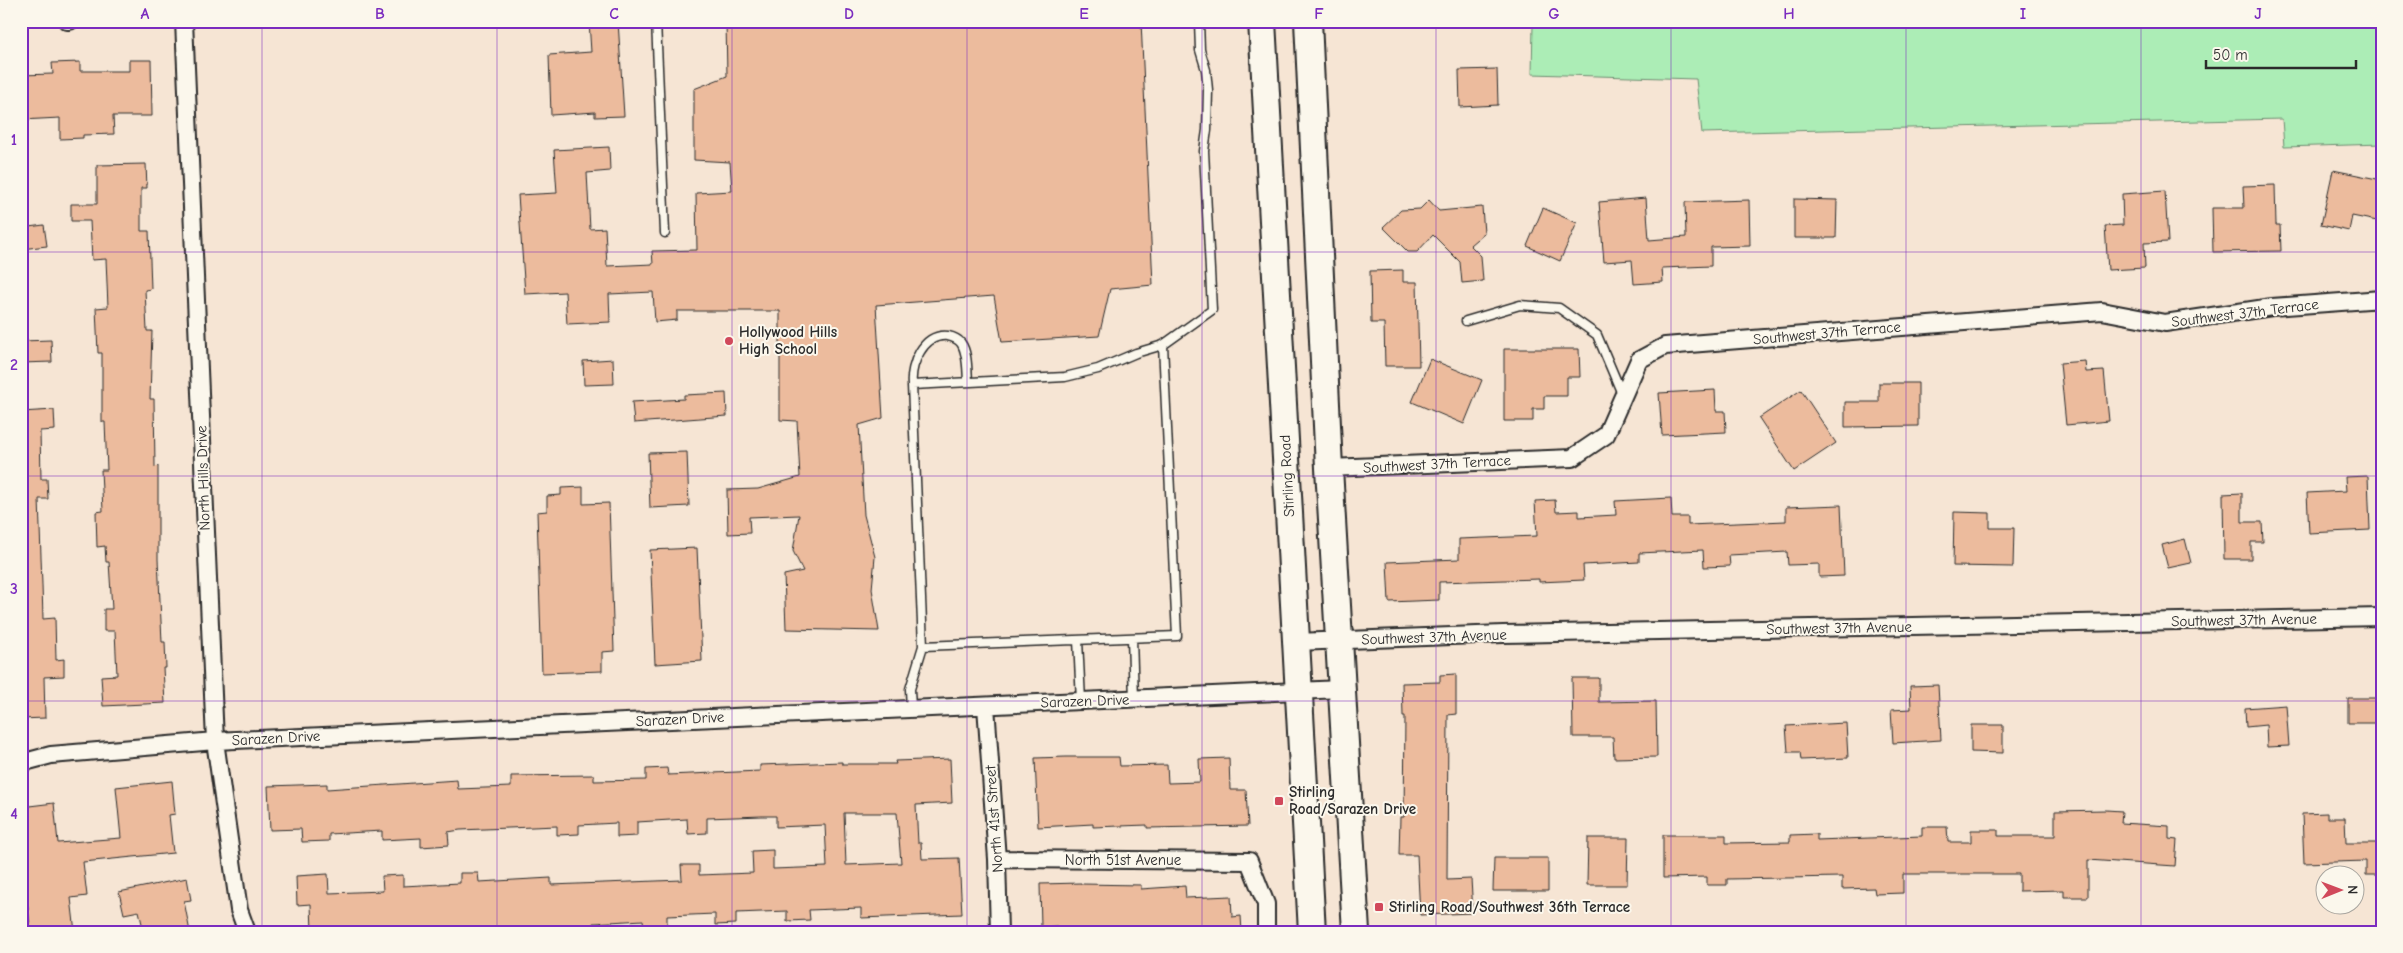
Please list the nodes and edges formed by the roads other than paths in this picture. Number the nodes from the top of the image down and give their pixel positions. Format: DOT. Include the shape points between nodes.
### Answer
graph roads {
  1 [pos="184,21"];
  2 [pos="656,21"];
  3 [pos="1199,21"];
  4 [pos="1262,21"];
  5 [pos="1308,21"];
  6 [pos="664,233"];
  7 [pos="2382,299"];
  8 [pos="1466,321"];
  9 [pos="1163,345"];
  10 [pos="968,381"];
  11 [pos="912,385"];
  12 [pos="1623,396"];
  13 [pos="1329,468"];
  14 [pos="2382,617"];
  15 [pos="1132,638"];
  16 [pos="1078,640"];
  17 [pos="1338,640"];
  18 [pos="1296,642"];
  19 [pos="923,646"];
  20 [pos="1341,689"];
  21 [pos="1298,690"];
  22 [pos="1134,699"];
  23 [pos="1081,701"];
  24 [pos="986,706"];
  25 [pos="911,709"];
  26 [pos="215,741"];
  27 [pos="21,762"];
  28 [pos="997,859"];
  29 [pos="247,932"];
  30 [pos="999,932"];
  31 [pos="1266,932"];
  32 [pos="1312,932"];
  33 [pos="1356,932"];
  1 -- 26 [label="street, North Hills Drive"];
  2 -- 6 [label="lane"];
  3 -- 9 [label="lane" via="1200,50 1208,90 1204,152 1212,310"];
  4 -- 18 [label="main road, Stirling Road"];
  5 -- 13 [label="main road"];
  7 -- 12 [label="street, Southwest 37th Terrace" via="2272,307 2165,323 2102,311 1666,346 1639,360"];
  8 -- 12 [label="lane" via="1520,305 1559,308 1597,335"];
  9 -- 10 [label="lane" via="1098,369 1065,377"];
  9 -- 15 [label="lane" via="1177,636"];
  10 -- 11 [label="lane"];
  10 -- 11 [label="lane" via="961,343 954,337 941,335 929,340 914,362"];
  11 -- 19 [label="lane"];
  12 -- 13 [label="street, Southwest 37th Terrace" via="1606,435 1572,458"];
  13 -- 17 [label="main road"];
  14 -- 17 [label="street, Southwest 37th Avenue"];
  15 -- 16 [label="lane"];
  15 -- 22 [label="lane"];
  16 -- 19 [label="lane"];
  16 -- 23 [label="lane"];
  17 -- 18 [label="street, Southwest 37th Avenue"];
  17 -- 20 [label="main road"];
  18 -- 21 [label="main road, Stirling Road"];
  19 -- 25 [label="lane" via="910,689"];
  20 -- 21 [label="street, Sarazen Drive"];
  20 -- 33 [label="main road"];
  21 -- 22 [label="street, Sarazen Drive"];
  21 -- 32 [label="main road, Stirling Road"];
  22 -- 23 [label="street, Sarazen Drive"];
  23 -- 24 [label="street, Sarazen Drive"];
  24 -- 25 [label="street, Sarazen Drive"];
  24 -- 28 [label="street, North 41st Street"];
  25 -- 26 [label="street, Sarazen Drive"];
  26 -- 27 [label="street, Sarazen Drive" via="50,756"];
  26 -- 29 [label="street, North Hills Drive" via="238,910"];
  28 -- 30 [label="street, North 41st Street"];
  28 -- 31 [label="street, North 51st Avenue" via="1249,861 1266,904"];
}
